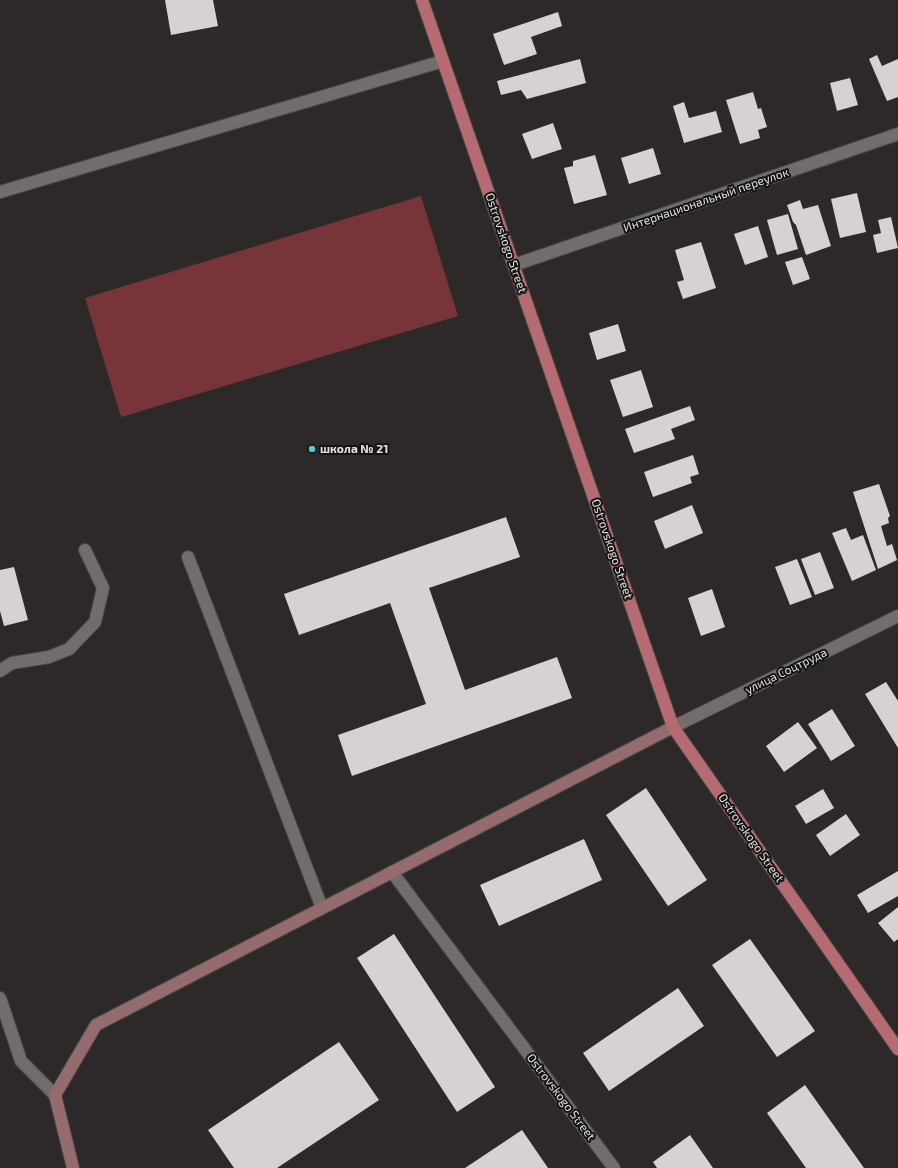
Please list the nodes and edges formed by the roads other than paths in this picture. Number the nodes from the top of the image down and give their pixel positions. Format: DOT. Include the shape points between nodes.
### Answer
graph roads {
  1 [pos="422,0"];
  2 [pos="443,61"];
  3 [pos="898,134"];
  4 [pos="0,192"];
  5 [pos="514,265"];
  6 [pos="85,550"];
  7 [pos="188,557"];
  8 [pos="898,616"];
  9 [pos="0,671"];
  10 [pos="673,727"];
  11 [pos="392,872"];
  12 [pos="322,908"];
  13 [pos="0,998"];
  14 [pos="898,1049"];
  15 [pos="55,1095"];
  16 [pos="73,1168"];
  17 [pos="614,1168"];
  1 -- 2 [label="main road, Ostrovskogo Street"];
  2 -- 4 [label="street"];
  2 -- 5 [label="main road, Ostrovskogo Street"];
  3 -- 5 [label="street, Интернациональный переулок"];
  5 -- 10 [label="main road, Ostrovskogo Street"];
  6 -- 9 [label="street" via="103,588 95,622 69,649 49,657 12,663"];
  7 -- 12 [label="street"];
  8 -- 10 [label="street, улица Соцтруда"];
  10 -- 11 [label="street"];
  10 -- 14 [label="main road, Ostrovskogo Street"];
  11 -- 12 [label="street"];
  11 -- 17 [label="street, Ostrovskogo Street"];
  12 -- 15 [label="street" via="96,1025"];
  13 -- 15 [label="street" via="21,1061"];
  15 -- 16 [label="street"];
}
